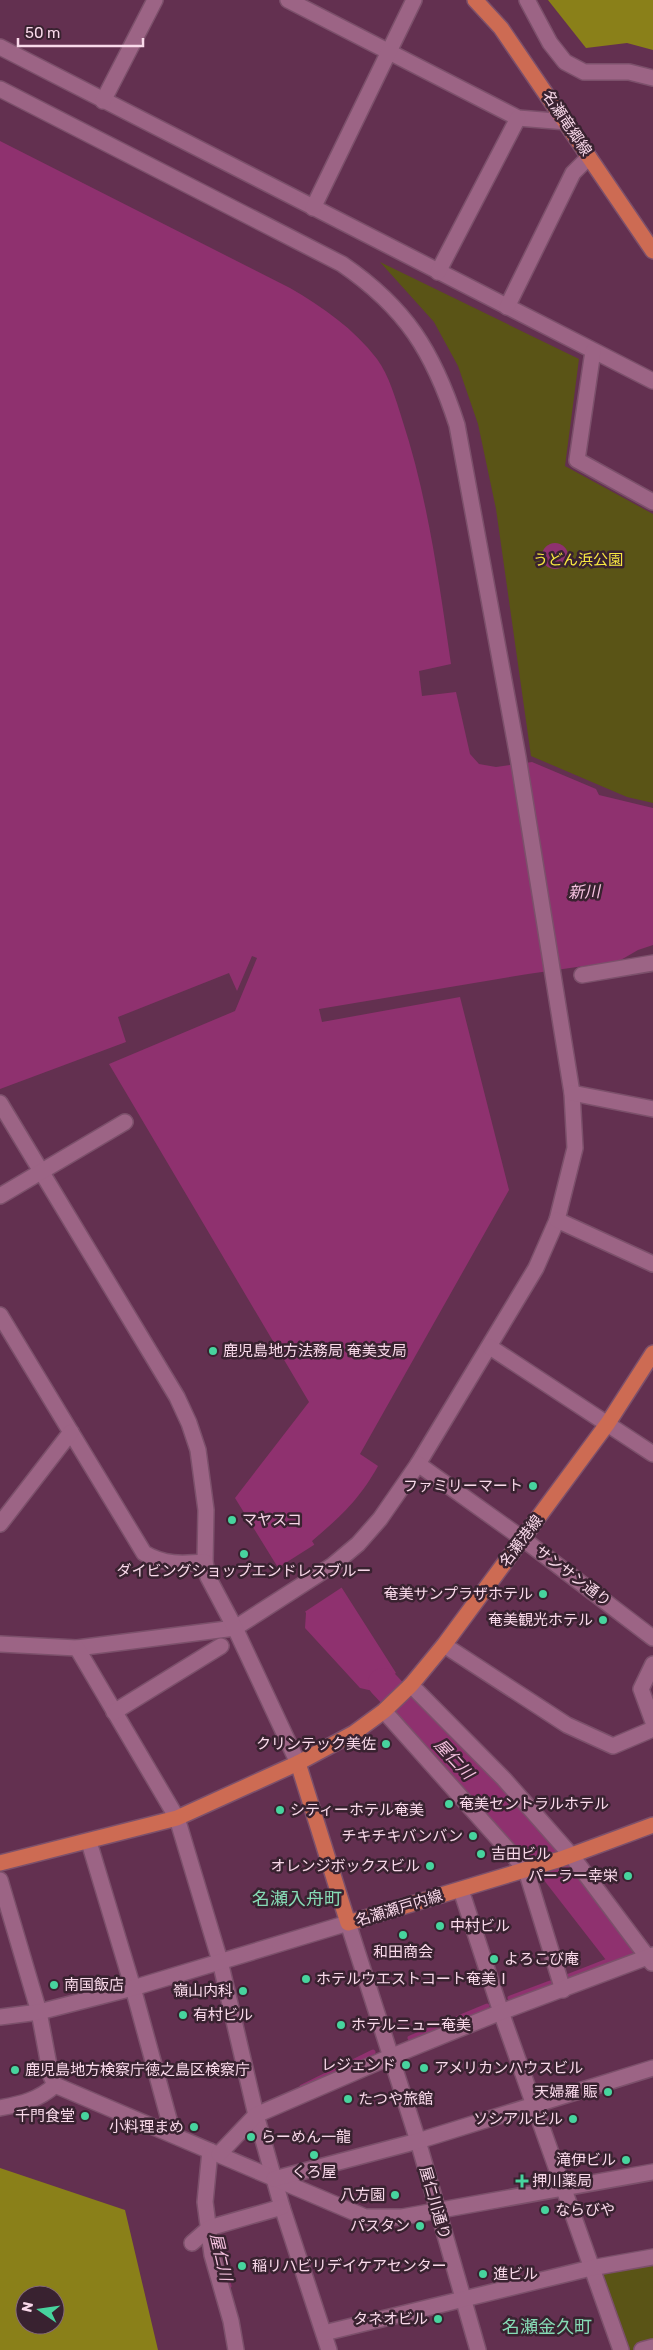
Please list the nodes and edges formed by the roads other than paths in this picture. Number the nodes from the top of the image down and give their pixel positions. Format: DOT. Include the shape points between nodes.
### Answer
graph roads {
  1 [pos="155,0"];
  2 [pos="288,0"];
  3 [pos="414,0"];
  4 [pos="475,0"];
  5 [pos="527,0"];
  6 [pos="0,47"];
  7 [pos="389,51"];
  8 [pos="653,78"];
  9 [pos="0,88"];
  10 [pos="103,101"];
  11 [pos="518,118"];
  12 [pos="567,122"];
  13 [pos="589,156"];
  14 [pos="313,208"];
  15 [pos="653,251"];
  16 [pos="438,272"];
  17 [pos="507,307"];
  18 [pos="594,351"];
  19 [pos="653,381"];
  20 [pos="653,502"];
  21 [pos="653,963"];
  22 [pos="582,975"];
  23 [pos="572,1093"];
  24 [pos="0,1103"];
  25 [pos="653,1109"];
  26 [pos="125,1122"];
  27 [pos="40,1172"];
  28 [pos="0,1196"];
  29 [pos="557,1220"];
  30 [pos="653,1264"];
  31 [pos="0,1315"];
  32 [pos="490,1347"];
  33 [pos="653,1353"];
  34 [pos="608,1423"];
  35 [pos="71,1432"];
  36 [pos="653,1454"];
  37 [pos="418,1464"];
  38 [pos="0,1524"];
  39 [pos="523,1539"];
  40 [pos="205,1562"];
  41 [pos="235,1628"];
  42 [pos="653,1638"];
  43 [pos="0,1644"];
  44 [pos="444,1645"];
  45 [pos="221,1646"];
  46 [pos="76,1648"];
  47 [pos="653,1664"];
  48 [pos="410,1687"];
  49 [pos="386,1709"];
  50 [pos="114,1712"];
  51 [pos="653,1722"];
  52 [pos="653,1729"];
  53 [pos="298,1763"];
  54 [pos="177,1818"];
  55 [pos="653,1825"];
  56 [pos="89,1842"];
  57 [pos="566,1857"];
  58 [pos="0,1863"];
  59 [pos="530,1869"];
  60 [pos="0,1880"];
  61 [pos="461,1890"];
  62 [pos="348,1924"];
  63 [pos="651,1959"];
  64 [pos="220,1960"];
  65 [pos="132,1988"];
  66 [pos="563,1990"];
  67 [pos="39,2012"];
  68 [pos="501,2012"];
  69 [pos="0,2017"];
  70 [pos="390,2057"];
  71 [pos="653,2068"];
  72 [pos="55,2085"];
  73 [pos="534,2104"];
  74 [pos="0,2108"];
  75 [pos="256,2115"];
  76 [pos="173,2134"];
  77 [pos="418,2141"];
  78 [pos="215,2152"];
  79 [pos="653,2172"];
  80 [pos="274,2179"];
  81 [pos="563,2189"];
  82 [pos="282,2207"];
  83 [pos="438,2211"];
  84 [pos="212,2227"];
  85 [pos="192,2243"];
  86 [pos="653,2257"];
  87 [pos="591,2268"];
  88 [pos="463,2299"];
  89 [pos="324,2333"];
  90 [pos="653,2347"];
  91 [pos="236,2350"];
  92 [pos="329,2350"];
  93 [pos="478,2350"];
  94 [pos="620,2350"];
  95 [pos="642,2350"];
  1 -- 10 [label="street"];
  2 -- 7 [label="street"];
  3 -- 7 [label="street"];
  4 -- 12 [label="main road, 名瀬竜郷線" via="501,28"];
  5 -- 8 [label="street" via="564,62 584,72 629,72"];
  6 -- 10 [label="street"];
  7 -- 11 [label="street"];
  7 -- 14 [label="street"];
  9 -- 23 [label="street" via="342,264 370,283 397,309 431,358 457,424 518,757"];
  10 -- 14 [label="street"];
  11 -- 12 [label="street"];
  11 -- 16 [label="street"];
  12 -- 13 [label="main road, 名瀬竜郷線"];
  13 -- 15 [label="main road, 名瀬竜郷線"];
  13 -- 17 [label="street" via="573,173"];
  14 -- 16 [label="street"];
  16 -- 17 [label="street"];
  17 -- 18 [label="street"];
  18 -- 19 [label="street"];
  18 -- 20 [label="street" via="577,460"];
  21 -- 22 [label="street"];
  23 -- 25 [label="street"];
  23 -- 29 [label="street" via="575,1148"];
  24 -- 27 [label="street"];
  26 -- 27 [label="street"];
  27 -- 28 [label="street"];
  27 -- 40 [label="street" via="189,1423 198,1450 206,1510"];
  29 -- 30 [label="street"];
  29 -- 32 [label="street" via="536,1268"];
  31 -- 35 [label="street"];
  32 -- 34 [label="street"];
  32 -- 37 [label="street"];
  33 -- 34 [label="main road, 名瀬港線"];
  34 -- 36 [label="street"];
  34 -- 39 [label="main road, 名瀬港線"];
  35 -- 38 [label="street"];
  35 -- 40 [label="street" via="144,1553 176,1565"];
  37 -- 39 [label="street, サンサン通り"];
  37 -- 41 [label="street" via="380,1519 334,1566"];
  39 -- 42 [label="street, サンサン通り"];
  39 -- 44 [label="main road, 名瀬港線"];
  40 -- 41 [label="street" via="215,1592"];
  41 -- 46 [label="street"];
  41 -- 53 [label="street"];
  43 -- 46 [label="street"];
  44 -- 48 [label="main road, 名瀬港線"];
  44 -- 52 [label="street" via="524,1699 612,1746"];
  45 -- 50 [label="street"];
  46 -- 50 [label="street"];
  47 -- 51 [label="street" via="641,1689"];
  48 -- 49 [label="main road, 名瀬港線"];
  48 -- 57 [label="street" via="504,1779"];
  49 -- 53 [label="main road, 名瀬港線" via="354,1733"];
  49 -- 59 [label="street"];
  50 -- 54 [label="street"];
  53 -- 54 [label="main road"];
  53 -- 62 [label="main road, 名瀬瀬戸内線"];
  54 -- 56 [label="main road"];
  54 -- 64 [label="street"];
  55 -- 57 [label="main road, 名瀬瀬戸内線"];
  56 -- 58 [label="main road"];
  56 -- 65 [label="street"];
  57 -- 59 [label="main road, 名瀬瀬戸内線"];
  57 -- 63 [label="street"];
  59 -- 61 [label="main road, 名瀬瀬戸内線"];
  59 -- 66 [label="street"];
  60 -- 67 [label="street"];
  61 -- 62 [label="main road, 名瀬瀬戸内線"];
  61 -- 68 [label="street"];
  62 -- 64 [label="street"];
  62 -- 70 [label="street, 屋仁川通り"];
  63 -- 66 [label="street"];
  64 -- 65 [label="street"];
  64 -- 75 [label="street"];
  65 -- 67 [label="street"];
  65 -- 76 [label="street"];
  66 -- 68 [label="street"];
  67 -- 69 [label="street"];
  67 -- 72 [label="street"];
  68 -- 70 [label="street"];
  68 -- 73 [label="street"];
  70 -- 75 [label="street"];
  70 -- 77 [label="street, 屋仁川通り"];
  71 -- 73 [label="street"];
  72 -- 74 [label="street" via="26,2103"];
  72 -- 76 [label="street"];
  73 -- 77 [label="street"];
  73 -- 81 [label="street"];
  75 -- 78 [label="street"];
  75 -- 80 [label="street"];
  76 -- 78 [label="street"];
  77 -- 80 [label="street"];
  77 -- 83 [label="street, 屋仁川通り"];
  78 -- 80 [label="street"];
  78 -- 84 [label="street" via="205,2202"];
  79 -- 81 [label="street"];
  80 -- 82 [label="street"];
  80 -- 83 [label="street" via="366,2217 402,2217"];
  81 -- 83 [label="street"];
  81 -- 87 [label="street"];
  82 -- 84 [label="street"];
  82 -- 89 [label="street"];
  83 -- 88 [label="street, 屋仁川通り"];
  84 -- 85 [label="street"];
  84 -- 91 [label="street" via="212,2255"];
  86 -- 87 [label="street"];
  87 -- 88 [label="street"];
  87 -- 94 [label="street"];
  88 -- 89 [label="street"];
  88 -- 93 [label="street, 屋仁川通り"];
  89 -- 92 [label="street"];
  90 -- 95 [label="street"];
}
